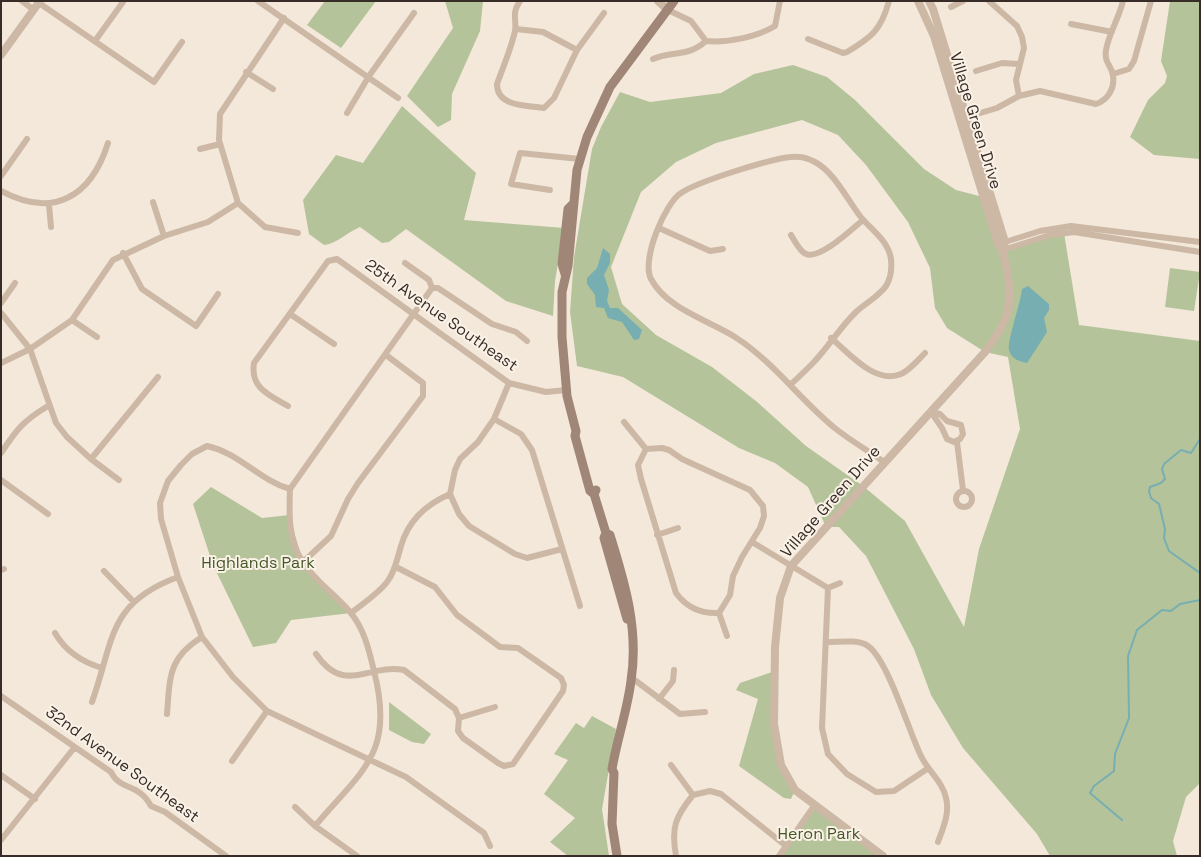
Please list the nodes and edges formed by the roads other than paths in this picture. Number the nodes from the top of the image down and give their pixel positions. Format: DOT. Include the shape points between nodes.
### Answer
graph roads {
  1 [pos="22,1"];
  2 [pos="258,1"];
  3 [pos="520,1"];
  4 [pos="658,1"];
  5 [pos="674,1"];
  6 [pos="780,1"];
  7 [pos="889,1"];
  8 [pos="918,1"];
  9 [pos="929,1"];
  10 [pos="963,1"];
  11 [pos="989,1"];
  12 [pos="1124,1"];
  13 [pos="1151,1"];
  14 [pos="123,2"];
  15 [pos="38,5"];
  16 [pos="951,7"];
  17 [pos="668,10"];
  18 [pos="414,13"];
  19 [pos="604,13"];
  20 [pos="284,18"];
  21 [pos="1071,24"];
  22 [pos="516,29"];
  23 [pos="1112,32"];
  24 [pos="808,39"];
  25 [pos="96,41"];
  26 [pos="706,41"];
  27 [pos="182,42"];
  28 [pos="577,50"];
  29 [pos="1,55"];
  30 [pos="653,59"];
  31 [pos="1019,64"];
  32 [pos="976,71"];
  33 [pos="246,72"];
  34 [pos="1114,74"];
  35 [pos="368,76"];
  36 [pos="273,90"];
  37 [pos="1019,96"];
  38 [pos="398,98"];
  39 [pos="347,113"];
  40 [pos="967,117"];
  41 [pos="27,140"];
  42 [pos="108,143"];
  43 [pos="220,144"];
  44 [pos="200,149"];
  45 [pos="580,159"];
  46 [pos="1,176"];
  47 [pos="550,190"];
  48 [pos="1,191"];
  49 [pos="153,202"];
  50 [pos="238,203"];
  51 [pos="49,205"];
  52 [pos="863,220"];
  53 [pos="51,227"];
  54 [pos="659,228"];
  55 [pos="298,232"];
  56 [pos="791,235"];
  57 [pos="164,236"];
  58 [pos="1200,242"];
  59 [pos="1002,245"];
  60 [pos="723,250"];
  61 [pos="1200,252"];
  62 [pos="124,253"];
  63 [pos="405,263"];
  64 [pos="15,283"];
  65 [pos="433,287"];
  66 [pos="218,294"];
  67 [pos="1,303"];
  68 [pos="1,313"];
  69 [pos="290,314"];
  70 [pos="414,315"];
  71 [pos="72,320"];
  72 [pos="97,337"];
  73 [pos="831,338"];
  74 [pos="527,341"];
  75 [pos="334,344"];
  76 [pos="30,349"];
  77 [pos="925,353"];
  78 [pos="386,355"];
  79 [pos="1,363"];
  80 [pos="158,377"];
  81 [pos="509,383"];
  82 [pos="791,384"];
  83 [pos="566,390"];
  84 [pos="48,406"];
  85 [pos="288,406"];
  86 [pos="931,412"];
  87 [pos="494,419"];
  88 [pos="624,422"];
  89 [pos="957,442"];
  90 [pos="646,450"];
  91 [pos="1,453"];
  92 [pos="91,459"];
  93 [pos="884,462"];
  94 [pos="1,480"];
  95 [pos="119,480"];
  96 [pos="290,488"];
  97 [pos="963,490"];
  98 [pos="450,494"];
  99 [pos="48,514"];
  100 [pos="678,528"];
  101 [pos="657,535"];
  102 [pos="752,542"];
  103 [pos="562,549"];
  104 [pos="303,562"];
  105 [pos="791,566"];
  106 [pos="396,567"];
  107 [pos="104,571"];
  108 [pos="178,577"];
  109 [pos="840,583"];
  110 [pos="828,588"];
  111 [pos="133,601"];
  112 [pos="580,606"];
  113 [pos="351,613"];
  114 [pos="719,613"];
  115 [pos="55,633"];
  116 [pos="727,636"];
  117 [pos="202,637"];
  118 [pos="827,642"];
  119 [pos="316,654"];
  120 [pos="102,668"];
  121 [pos="674,670"];
  122 [pos="375,672"];
  123 [pos="632,678"];
  124 [pos="2,696"];
  125 [pos="659,698"];
  126 [pos="92,702"];
  127 [pos="495,707"];
  128 [pos="267,711"];
  129 [pos="705,712"];
  130 [pos="167,714"];
  131 [pos="458,718"];
  132 [pos="74,748"];
  133 [pos="370,760"];
  134 [pos="232,761"];
  135 [pos="671,765"];
  136 [pos="927,769"];
  137 [pos="1,775"];
  138 [pos="694,795"];
  139 [pos="35,799"];
  140 [pos="295,806"];
  141 [pos="814,806"];
  142 [pos="315,826"];
  143 [pos="1,840"];
  144 [pos="938,842"];
  145 [pos="490,846"];
  146 [pos="786,846"];
  147 [pos="226,856"];
  148 [pos="357,856"];
  149 [pos="617,856"];
  150 [pos="676,856"];
  151 [pos="780,856"];
  152 [pos="883,856"];
  1 -- 15 [label="street"];
  2 -- 20 [label="street"];
  3 -- 22 [label="street" via="514,18"];
  4 -- 17 [label="street"];
  5 -- 17 [label="main road"];
  6 -- 26 [label="street" via="775,26 766,32"];
  7 -- 24 [label="street" via="881,25 848,52"];
  8 -- 59 [label="street, Village Green Drive" via="934,36"];
  9 -- 40 [label="street, Village Green Drive"];
  10 -- 16 [label="street"];
  11 -- 31 [label="street" via="1017,26 1024,48"];
  12 -- 23 [label="street"];
  13 -- 34 [label="street" via="1134,61 1129,69"];
  14 -- 25 [label="street"];
  15 -- 25 [label="street"];
  15 -- 29 [label="street"];
  17 -- 26 [label="street" via="691,20"];
  17 -- 45 [label="main road" via="615,90 609,94 594,120"];
  18 -- 35 [label="street"];
  19 -- 28 [label="street"];
  20 -- 33 [label="street"];
  20 -- 35 [label="street"];
  21 -- 23 [label="street"];
  22 -- 28 [label="street" via="543,32"];
  22 -- 28 [label="street" via="497,84 499,97 505,101 544,108 554,98"];
  23 -- 34 [label="street" via="1105,61"];
  25 -- 27 [label="street" via="154,82"];
  26 -- 30 [label="street" via="689,52"];
  31 -- 32 [label="street" via="1002,62"];
  31 -- 37 [label="street" via="1016,80"];
  33 -- 36 [label="street"];
  33 -- 43 [label="street" via="220,114"];
  34 -- 37 [label="street" via="1113,87 1103,102 1096,104 1040,91"];
  35 -- 38 [label="street"];
  35 -- 39 [label="street"];
  37 -- 40 [label="street" via="997,108"];
  40 -- 59 [label="street, Village Green Drive"];
  41 -- 46 [label="street"];
  42 -- 51 [label="street" via="103,158 81,190"];
  43 -- 44 [label="street"];
  43 -- 50 [label="street"];
  45 -- 47 [label="street" via="520,153 512,184"];
  45 -- 83 [label="main road" via="562,292"];
  48 -- 51 [label="street"];
  49 -- 57 [label="street"];
  50 -- 55 [label="street" via="265,227"];
  50 -- 57 [label="street" via="208,222"];
  51 -- 53 [label="street"];
  52 -- 54 [label="street" via="827,171 798,156 714,178 680,193 669,206"];
  52 -- 56 [label="street" via="815,255 805,254"];
  52 -- 73 [label="street" via="885,242 891,257 891,276 885,288"];
  54 -- 60 [label="street" via="710,251"];
  54 -- 82 [label="street" via="651,242 648,258 650,278 662,293 736,338"];
  57 -- 62 [label="street"];
  58 -- 59 [label="street" via="1071,226 1040,230"];
  59 -- 61 [label="street" via="1074,232"];
  59 -- 86 [label="street, Village Green Drive" via="1011,289 1009,312 1002,330"];
  62 -- 66 [label="street" via="142,289 196,326"];
  62 -- 71 [label="street" via="108,265"];
  63 -- 65 [label="street" via="429,280"];
  64 -- 67 [label="street"];
  65 -- 70 [label="street"];
  65 -- 74 [label="street" via="492,324 516,332"];
  68 -- 76 [label="street"];
  69 -- 70 [label="street, 25th Avenue Southeast" via="328,261 337,259"];
  69 -- 75 [label="street"];
  69 -- 85 [label="street" via="254,363 253,377 264,392"];
  70 -- 78 [label="street"];
  70 -- 81 [label="street, 25th Avenue Southeast"];
  71 -- 72 [label="street"];
  71 -- 76 [label="street"];
  73 -- 77 [label="street" via="871,371 883,376 902,374"];
  73 -- 82 [label="street" via="813,363"];
  76 -- 79 [label="street"];
  76 -- 84 [label="street"];
  78 -- 96 [label="street"];
  78 -- 104 [label="street" via="423,383 423,396 353,491 331,536"];
  80 -- 92 [label="street"];
  81 -- 83 [label="street, 25th Avenue Southeast" via="546,392"];
  81 -- 87 [label="street"];
  82 -- 93 [label="street" via="836,429"];
  83 -- 123 [label="main road" via="596,489 594,494 606,533 604,538 631,626"];
  84 -- 91 [label="street" via="19,426"];
  84 -- 92 [label="street" via="67,437"];
  86 -- 89 [label="street" via="945,438"];
  86 -- 89 [label="street" via="961,425 963,434"];
  86 -- 93 [label="street, Village Green Drive"];
  87 -- 98 [label="street" via="478,442 460,459"];
  87 -- 103 [label="street" via="521,434 528,442"];
  88 -- 90 [label="street"];
  89 -- 97 [label="street"];
  90 -- 101 [label="street" via="638,465"];
  90 -- 102 [label="street" via="668,450 750,490 763,506 764,516"];
  92 -- 95 [label="street"];
  93 -- 105 [label="street, Village Green Drive"];
  94 -- 99 [label="street"];
  96 -- 104 [label="street" via="289,516 293,540"];
  96 -- 108 [label="street" via="272,482 227,452 207,446 192,454 162,492 160,503 161,519"];
  98 -- 103 [label="street" via="469,526 515,554 527,558"];
  98 -- 106 [label="street" via="432,502 420,513 402,544"];
  100 -- 101 [label="street"];
  101 -- 114 [label="street" via="672,584 681,600 705,614"];
  102 -- 105 [label="street"];
  102 -- 114 [label="street" via="733,576 730,595"];
  103 -- 112 [label="street"];
  104 -- 113 [label="street"];
  105 -- 110 [label="street"];
  105 -- 141 [label="street, Village Green Drive" via="780,598 775,647 774,724 781,765 795,790"];
  106 -- 113 [label="street" via="387,583"];
  106 -- 131 [label="street" via="435,587 468,626 500,647 518,648 560,678 564,685 513,764 504,766 498,763 463,738 458,731"];
  107 -- 111 [label="street"];
  108 -- 111 [label="street" via="148,590"];
  108 -- 117 [label="street"];
  109 -- 110 [label="street"];
  110 -- 118 [label="street"];
  111 -- 120 [label="street" via="113,631"];
  113 -- 122 [label="street" via="367,641"];
  114 -- 116 [label="street"];
  115 -- 120 [label="street" via="75,656"];
  117 -- 128 [label="street" via="233,677"];
  117 -- 130 [label="street" via="184,650 173,667"];
  118 -- 136 [label="street" via="860,642 876,654"];
  118 -- 136 [label="street" via="822,728 828,754 847,774 885,794"];
  119 -- 122 [label="street" via="333,671 347,676"];
  120 -- 126 [label="street"];
  121 -- 125 [label="street" via="672,681"];
  122 -- 131 [label="street" via="395,668 404,670 454,708"];
  122 -- 133 [label="street" via="382,723"];
  123 -- 125 [label="street"];
  123 -- 149 [label="main road" via="618,769 614,773 612,824"];
  124 -- 132 [label="street, 32nd Avenue Southeast"];
  125 -- 129 [label="street" via="680,714"];
  127 -- 131 [label="street"];
  128 -- 133 [label="street"];
  128 -- 134 [label="street"];
  132 -- 139 [label="street"];
  132 -- 147 [label="street, 32nd Avenue Southeast" via="111,772 119,783 134,787 146,796 151,806 165,812"];
  133 -- 142 [label="street" via="355,783"];
  133 -- 145 [label="street" via="422,788 484,833"];
  135 -- 138 [label="street"];
  136 -- 144 [label="street" via="940,783 946,798 947,815"];
  137 -- 139 [label="street"];
  138 -- 146 [label="street" via="710,791 721,794"];
  138 -- 150 [label="street" via="677,817 673,831"];
  139 -- 143 [label="street"];
  140 -- 142 [label="street"];
  141 -- 146 [label="street"];
  141 -- 152 [label="street, Village Green Drive"];
  142 -- 148 [label="street"];
  146 -- 151 [label="street"];
}
